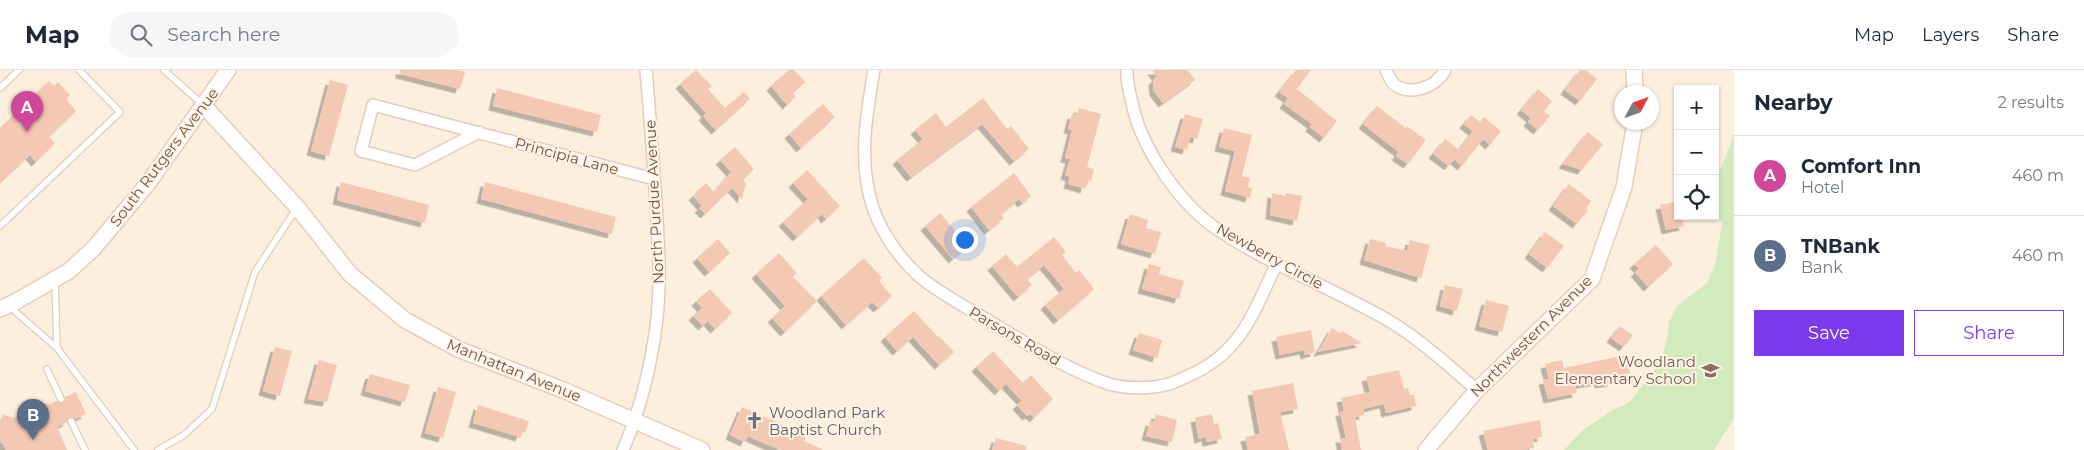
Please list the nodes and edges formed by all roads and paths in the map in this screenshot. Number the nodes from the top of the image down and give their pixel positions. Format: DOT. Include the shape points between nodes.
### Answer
graph roads {
  1 [pos="19,70"];
  2 [pos="79,70"];
  3 [pos="164,70"];
  4 [pos="228,70"];
  5 [pos="646,70"];
  6 [pos="874,70"];
  7 [pos="1126,70"];
  8 [pos="1386,70"];
  9 [pos="1445,70"];
  10 [pos="1634,70"];
  11 [pos="1635,85"];
  12 [pos="0,88"];
  13 [pos="204,106"];
  14 [pos="1633,130"];
  15 [pos="479,132"];
  16 [pos="654,179"];
  17 [pos="297,207"];
  18 [pos="0,226"];
  19 [pos="1277,263"];
  20 [pos="55,278"];
  21 [pos="4,307"];
  22 [pos="57,348"];
  23 [pos="47,369"];
  24 [pos="1477,390"];
  25 [pos="61,399"];
  26 [pos="71,421"];
  27 [pos="635,421"];
  28 [pos="85,450"];
  29 [pos="134,450"];
  30 [pos="158,450"];
  31 [pos="623,450"];
  32 [pos="702,450"];
  33 [pos="1426,450"];
  1 -- 12 [label="lane"];
  2 -- 18 [label="lane" via="120,112"];
  3 -- 13 [label="lane"];
  4 -- 13 [label="street, South Rutgers Avenue"];
  5 -- 16 [label="street, North Purdue Avenue"];
  6 -- 19 [label="street, Parsons Road" via="865,122 864,168 872,207 890,240 924,280 983,318 1079,372 1110,384 1133,388 1169,384 1205,369 1228,351 1245,329"];
  7 -- 19 [label="street, Newberry Circle" via="1137,123 1158,166 1213,226"];
  8 -- 9 [label="street" via="1395,85 1414,90 1435,82"];
  10 -- 11 [label="street"];
  13 -- 17 [label="street, Manhattan Avenue"];
  13 -- 20 [label="street, South Rutgers Avenue" via="149,182 94,248 69,271"];
  14 -- 24 [label="street, Northwestern Avenue" via="1624,187 1592,279"];
  15 -- 15 [label="street, Principia Lane" via="373,105 361,151 415,165"];
  15 -- 16 [label="street, Principia Lane"];
  16 -- 27 [label="street, North Purdue Avenue" via="659,250 658,304 655,339"];
  17 -- 27 [label="street, Manhattan Avenue" via="350,274 405,320 458,349"];
  17 -- 30 [label="lane" via="255,272 212,408 184,435"];
  19 -- 24 [label="street, Newberry Circle" via="1392,322"];
  20 -- 21 [label="street, South Rutgers Avenue"];
  20 -- 22 [label="lane"];
  21 -- 22 [label="lane"];
  22 -- 29 [label="lane"];
  23 -- 25 [label="lane"];
  24 -- 33 [label="street, Northwestern Avenue"];
  26 -- 28 [label="lane"];
  27 -- 31 [label="street, North Purdue Avenue"];
  27 -- 32 [label="street, Manhattan Avenue"];
}
